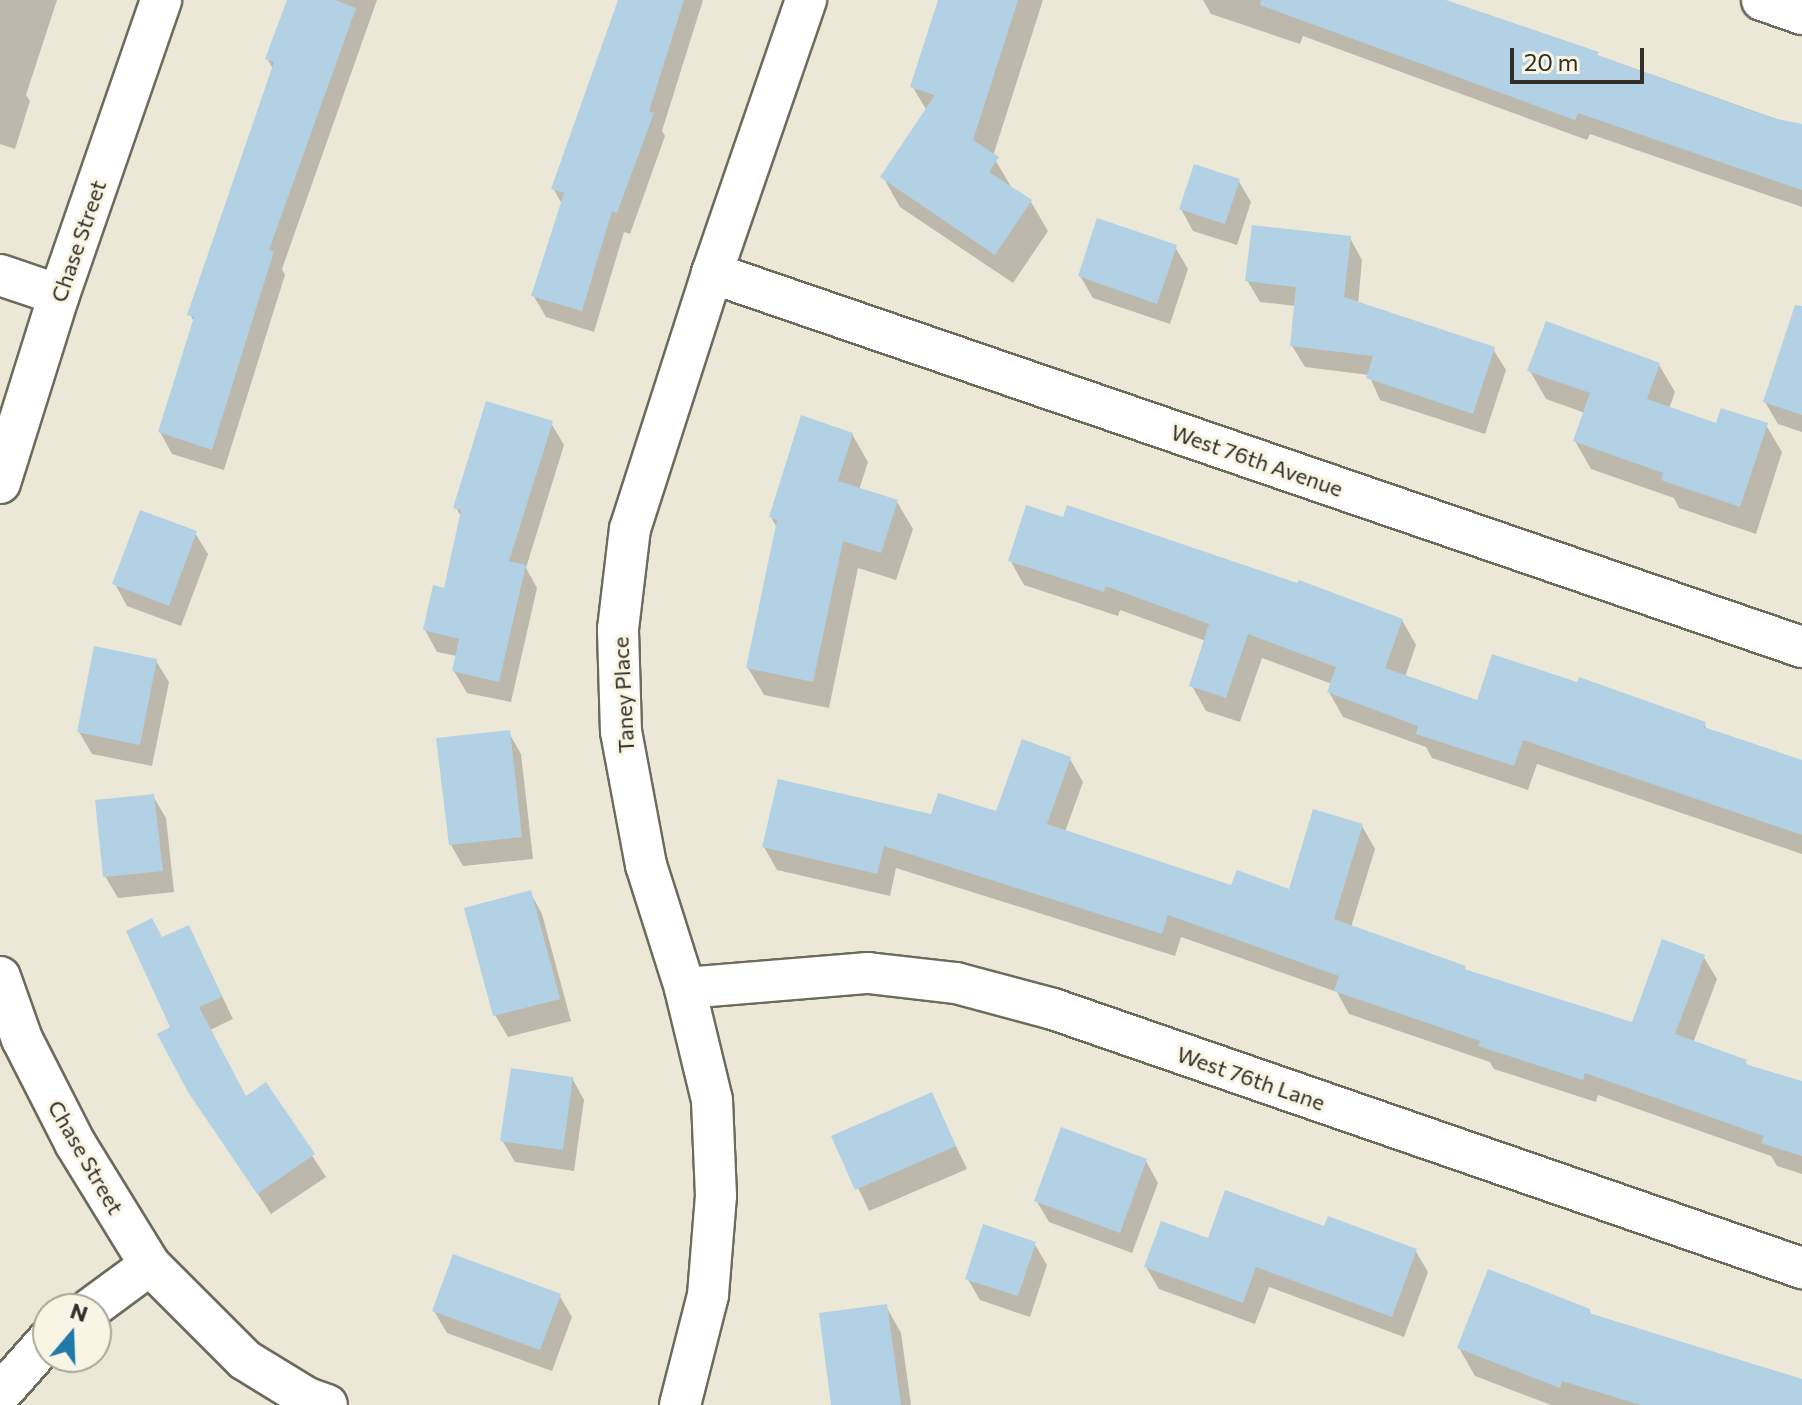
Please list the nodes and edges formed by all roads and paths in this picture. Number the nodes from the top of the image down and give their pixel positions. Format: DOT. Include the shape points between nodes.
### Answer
graph roads {
  1 [pos="161,0"];
  2 [pos="806,0"];
  3 [pos="1762,0"];
  4 [pos="1802,14"];
  5 [pos="712,273"];
  6 [pos="0,275"];
  7 [pos="59,295"];
  8 [pos="0,483"];
  9 [pos="1802,647"];
  10 [pos="0,977"];
  11 [pos="685,988"];
  12 [pos="150,1265"];
  13 [pos="1802,1268"];
  14 [pos="112,1293"];
  15 [pos="32,1358"];
  16 [pos="0,1394"];
  17 [pos="327,1405"];
  18 [pos="680,1405"];
  1 -- 7 [label="street, Chase Street"];
  2 -- 5 [label="street, Taney Place"];
  3 -- 4 [label="street"];
  5 -- 9 [label="street, West 76th Avenue"];
  5 -- 11 [label="street, Taney Place" via="630,529 618,629 621,732 646,865"];
  6 -- 7 [label="street"];
  7 -- 8 [label="street, Chase Street"];
  10 -- 12 [label="street, Chase Street" via="22,1039 75,1143"];
  11 -- 13 [label="street, West 76th Lane" via="868,973 956,983 1053,1009"];
  11 -- 18 [label="street, Taney Place" via="712,1100 716,1196 708,1295"];
  12 -- 14 [label="street"];
  12 -- 17 [label="street, Chase Street" via="245,1360"];
  15 -- 16 [label="street"];
}
